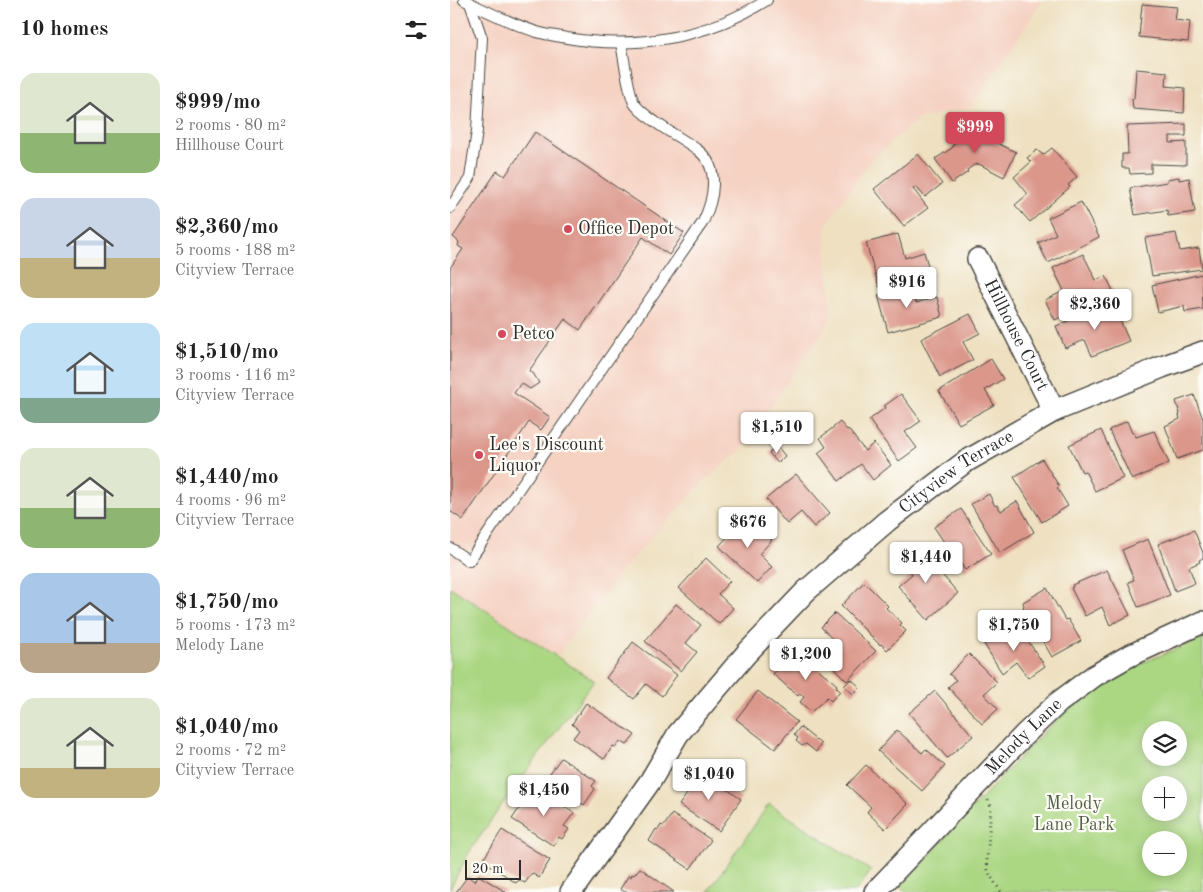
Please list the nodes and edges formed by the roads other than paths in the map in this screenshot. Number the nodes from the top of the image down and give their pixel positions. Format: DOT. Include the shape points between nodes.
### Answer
graph roads {
  1 [pos="767,0"];
  2 [pos="469,1"];
  3 [pos="621,43"];
  4 [pos="450,208"];
  5 [pos="978,259"];
  6 [pos="1203,352"];
  7 [pos="1054,411"];
  8 [pos="450,548"];
  9 [pos="1203,622"];
  10 [pos="571,892"];
  11 [pos="875,892"];
  1 -- 3 [label="lane" via="712,28 664,40"];
  2 -- 3 [label="lane" via="537,32"];
  2 -- 4 [label="lane" via="482,38 477,131 470,178"];
  3 -- 8 [label="lane" via="634,103 660,126 701,152 710,166 714,184 711,206 469,562"];
  5 -- 7 [label="street, Hillhouse Court"];
  6 -- 7 [label="street, Cityview Terrace"];
  7 -- 10 [label="street, Cityview Terrace" via="965,462 887,521 806,591 746,654 678,734 651,780"];
  9 -- 11 [label="street, Melody Lane" via="1127,656 1059,702"];
}
